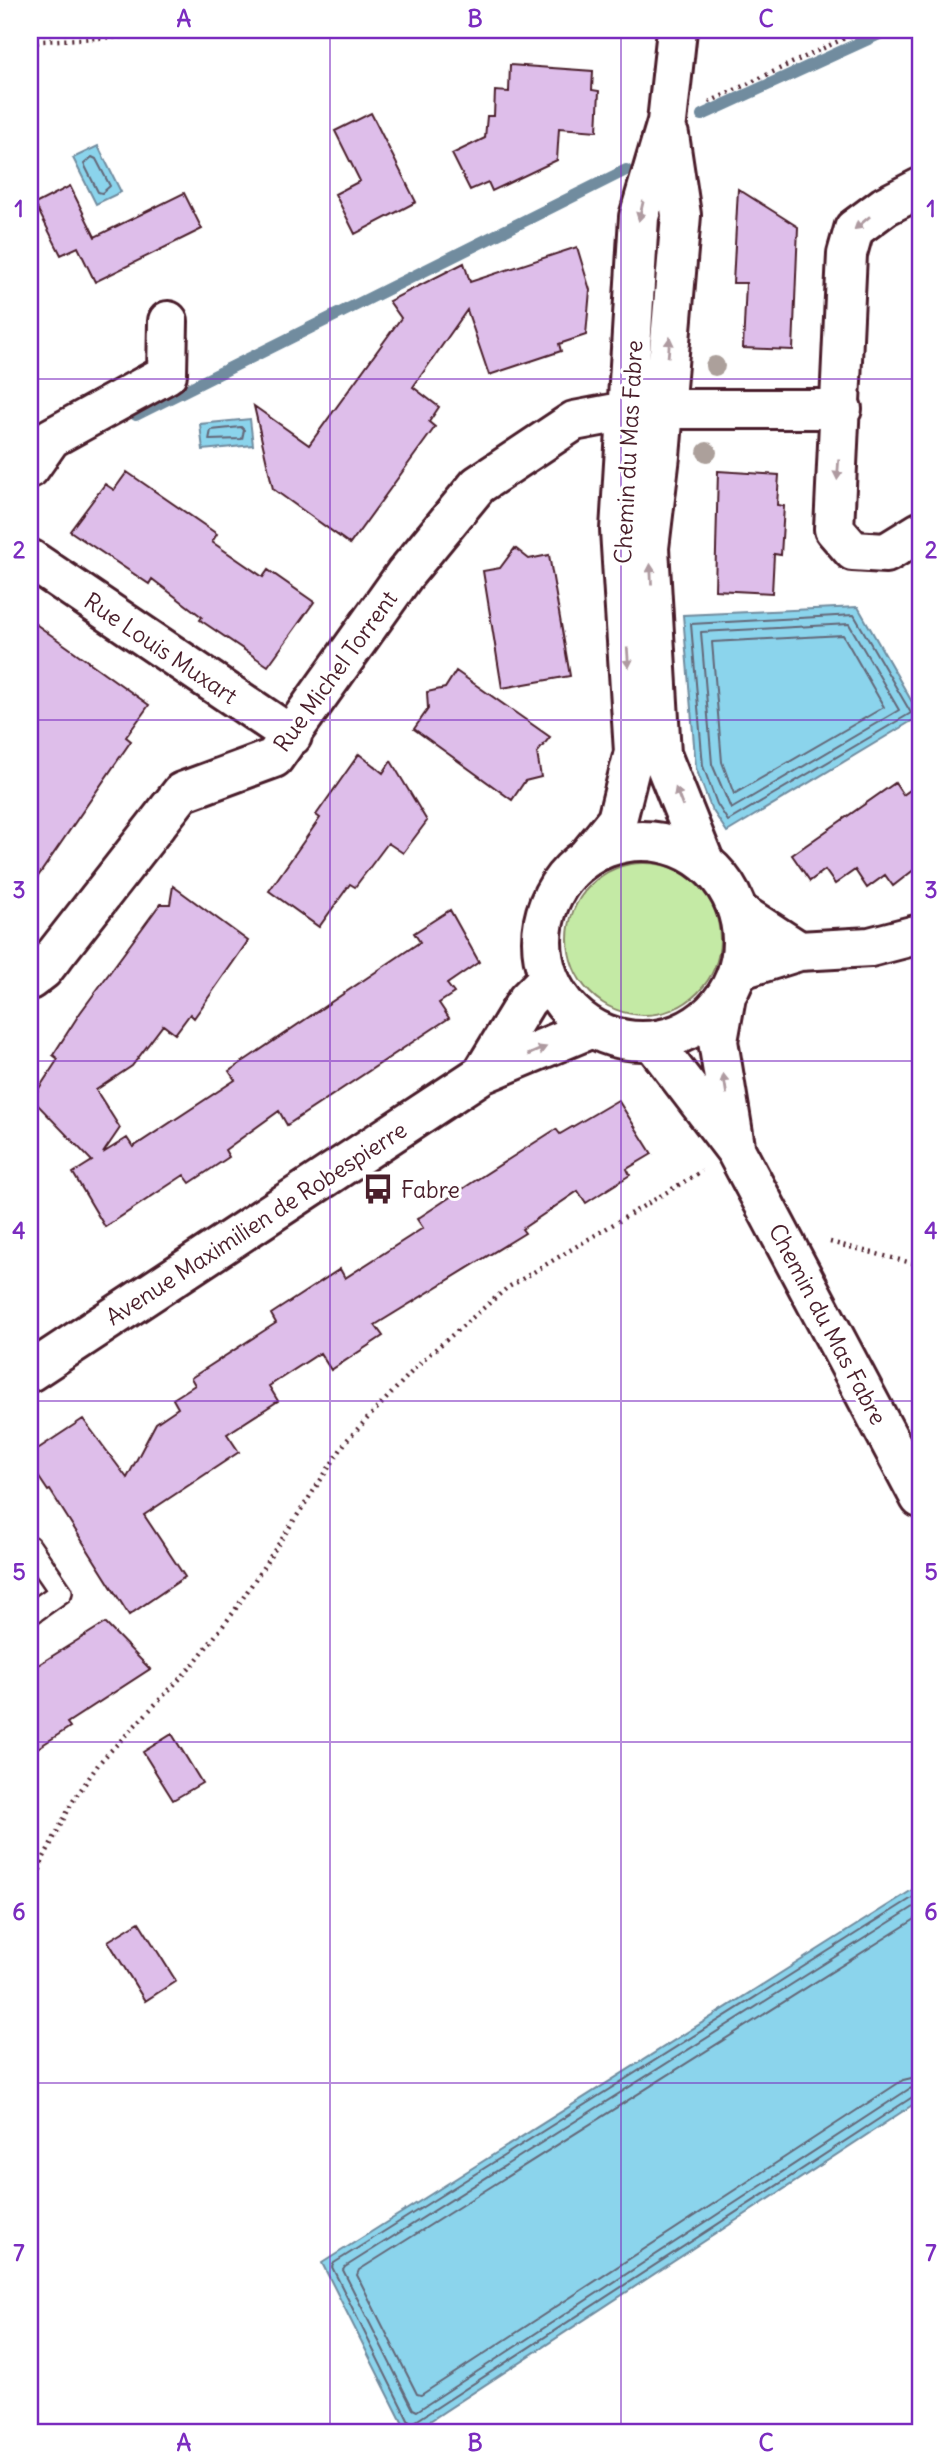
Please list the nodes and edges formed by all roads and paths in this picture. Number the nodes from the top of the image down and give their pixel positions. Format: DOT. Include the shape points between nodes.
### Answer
graph roads {
  1 [pos="251,30"];
  2 [pos="677,30"];
  3 [pos="862,30"];
  4 [pos="30,45"];
  5 [pos="667,122"];
  6 [pos="920,188"];
  7 [pos="168,321"];
  8 [pos="646,410"];
  9 [pos="842,410"];
  10 [pos="30,468"];
  11 [pos="920,532"];
  12 [pos="30,559"];
  13 [pos="292,736"];
  14 [pos="587,857"];
  15 [pos="704,861"];
  16 [pos="739,912"];
  17 [pos="920,934"];
  18 [pos="799,951"];
  19 [pos="549,978"];
  20 [pos="30,980"];
  21 [pos="732,983"];
  22 [pos="592,1028"];
  23 [pos="652,1041"];
  24 [pos="482,1074"];
  25 [pos="736,1151"];
  26 [pos="780,1234"];
  27 [pos="920,1265"];
  28 [pos="30,1372"];
  29 [pos="920,1498"];
  30 [pos="30,1547"];
  31 [pos="30,1614"];
  32 [pos="30,1904"];
  1 -- 4 [label="path"];
  2 -- 5 [label="street, Chemin du Mas Fabre"];
  3 -- 5 [label="path"];
  5 -- 8 [label="street, Chemin du Mas Fabre" via="639,217"];
  6 -- 9 [label="street, one-way" via="854,229 848,254"];
  7 -- 10 [label="street" via="167,374 51,438"];
  8 -- 9 [label="street, Rue Michel Torrent"];
  8 -- 13 [label="street, Rue Michel Torrent" via="574,421 478,485 405,574"];
  8 -- 14 [label="street, Chemin du Mas Fabre, one-way" via="620,530 634,752 617,820"];
  15 -- 8 [label="street, Chemin du Mas Fabre, one-way" via="662,754"];
  9 -- 11 [label="street, one-way" via="834,529 853,551 887,553"];
  12 -- 13 [label="street, Rue Louis Muxart"];
  13 -- 20 [label="street, Rue Michel Torrent" via="274,758 182,792 43,970"];
  14 -- 15 [label="street" via="616,844 646,840 677,846"];
  14 -- 19 [label="street" via="567,875 543,924 542,951"];
  15 -- 16 [label="street"];
  16 -- 18 [label="street"];
  16 -- 21 [label="street" via="742,941"];
  17 -- 18 [label="street" via="870,947"];
  18 -- 21 [label="street"];
  19 -- 22 [label="street" via="566,1007"];
  19 -- 24 [label="street, Avenue Maximilien de Robespierre" via="527,1000"];
  21 -- 23 [label="street" via="706,1018 681,1034"];
  25 -- 21 [label="street, Chemin du Mas Fabre, one-way" via="718,1041"];
  22 -- 23 [label="street" via="621,1039"];
  24 -- 22 [label="street, Avenue Maximilien de Robespierre, one-way"];
  23 -- 25 [label="street, Chemin du Mas Fabre"];
  24 -- 28 [label="street, Avenue Maximilien de Robespierre"];
  25 -- 26 [label="street, Chemin du Mas Fabre"];
  25 -- 32 [label="path" via="507,1288 424,1359 347,1440 233,1613 191,1667 100,1762 73,1801 43,1859"];
  26 -- 27 [label="path" via="840,1243"];
  26 -- 29 [label="street, Chemin du Mas Fabre"];
  30 -- 31 [label="lane" via="61,1592"];
}
